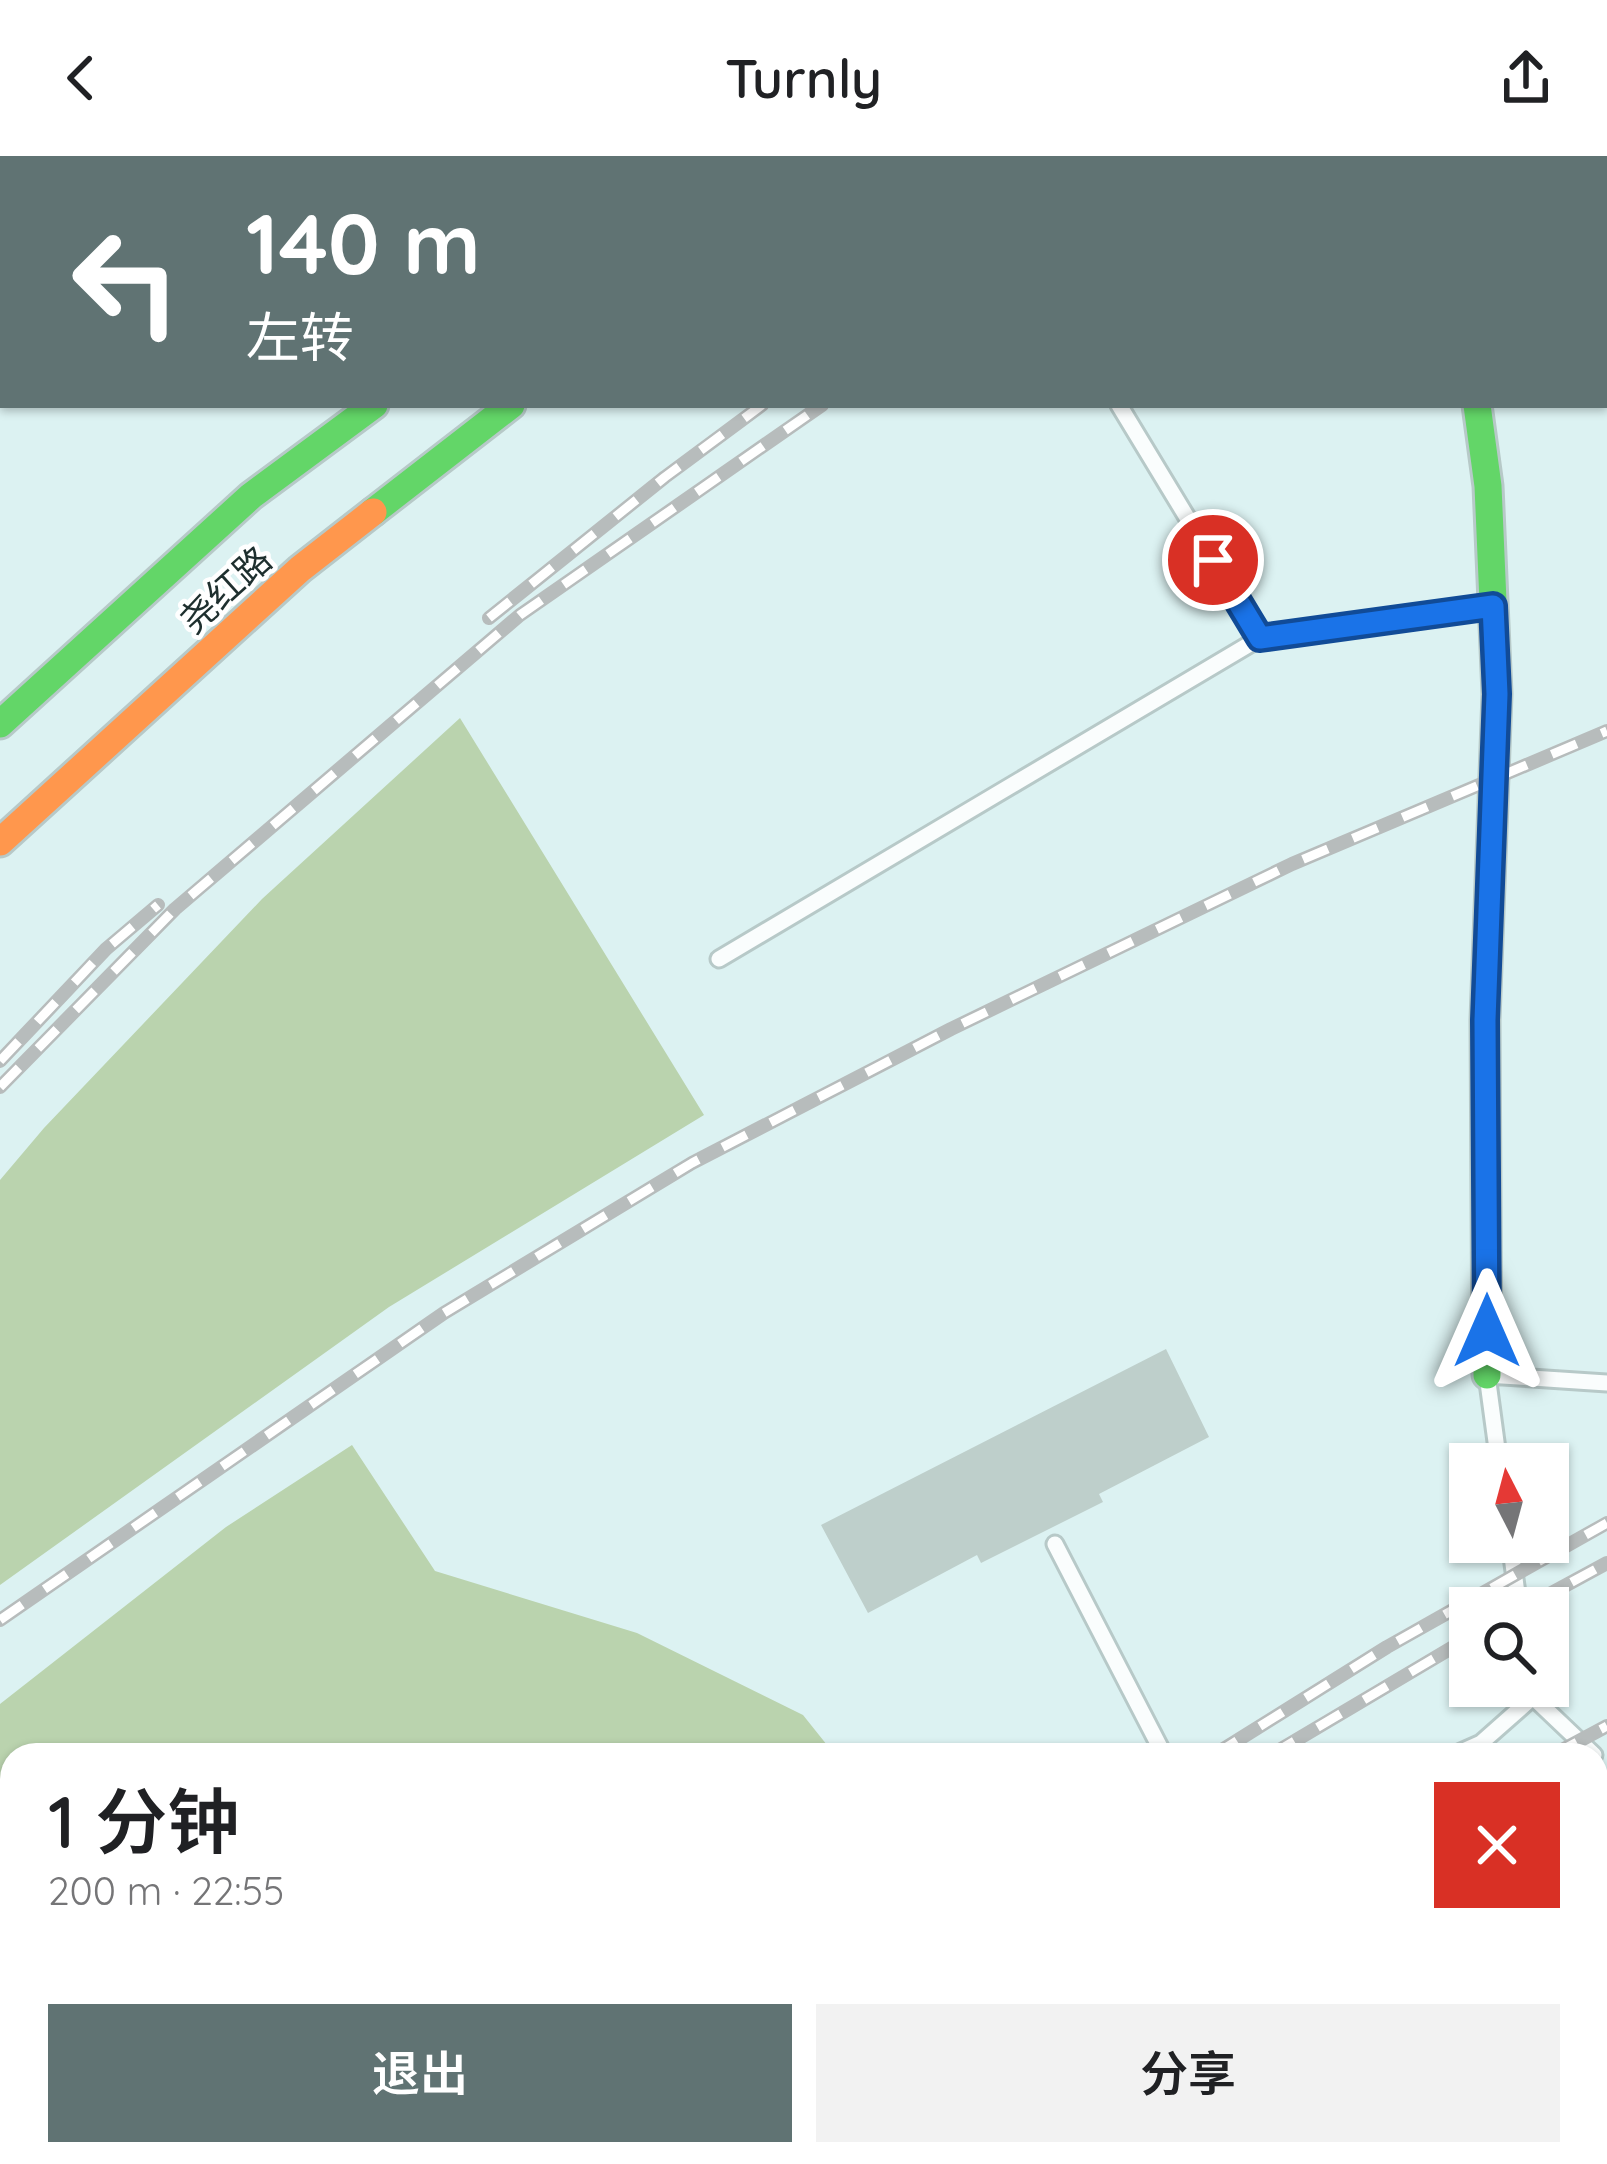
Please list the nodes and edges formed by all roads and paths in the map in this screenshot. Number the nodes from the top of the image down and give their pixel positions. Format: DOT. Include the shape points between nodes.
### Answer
graph roads {
  1 [pos="370,408"];
  2 [pos="507,408"];
  3 [pos="1121,408"];
  4 [pos="1477,408"];
  5 [pos="1493,606"];
  6 [pos="1260,638"];
  7 [pos="0,724"];
  8 [pos="0,842"];
  9 [pos="719,958"];
  10 [pos="1487,1375"];
  11 [pos="1607,1383"];
  12 [pos="1496,1443"];
  13 [pos="1055,1544"];
  14 [pos="1517,1707"];
  15 [pos="1547,1707"];
  16 [pos="1158,1743"];
  17 [pos="1480,1743"];
  18 [pos="1582,1743"];
  1 -- 7 [label="main road, 尧红路" via="251,496"];
  2 -- 8 [label="main road, 尧红路" via="300,569"];
  3 -- 6 [label="lane"];
  4 -- 5 [label="main road"];
  5 -- 6 [label="lane"];
  5 -- 10 [label="main road"];
  6 -- 9 [label="lane"];
  10 -- 11 [label="lane"];
  10 -- 12 [label="lane"];
  13 -- 16 [label="lane"];
  14 -- 17 [label="lane"];
  15 -- 18 [label="lane"];
}
